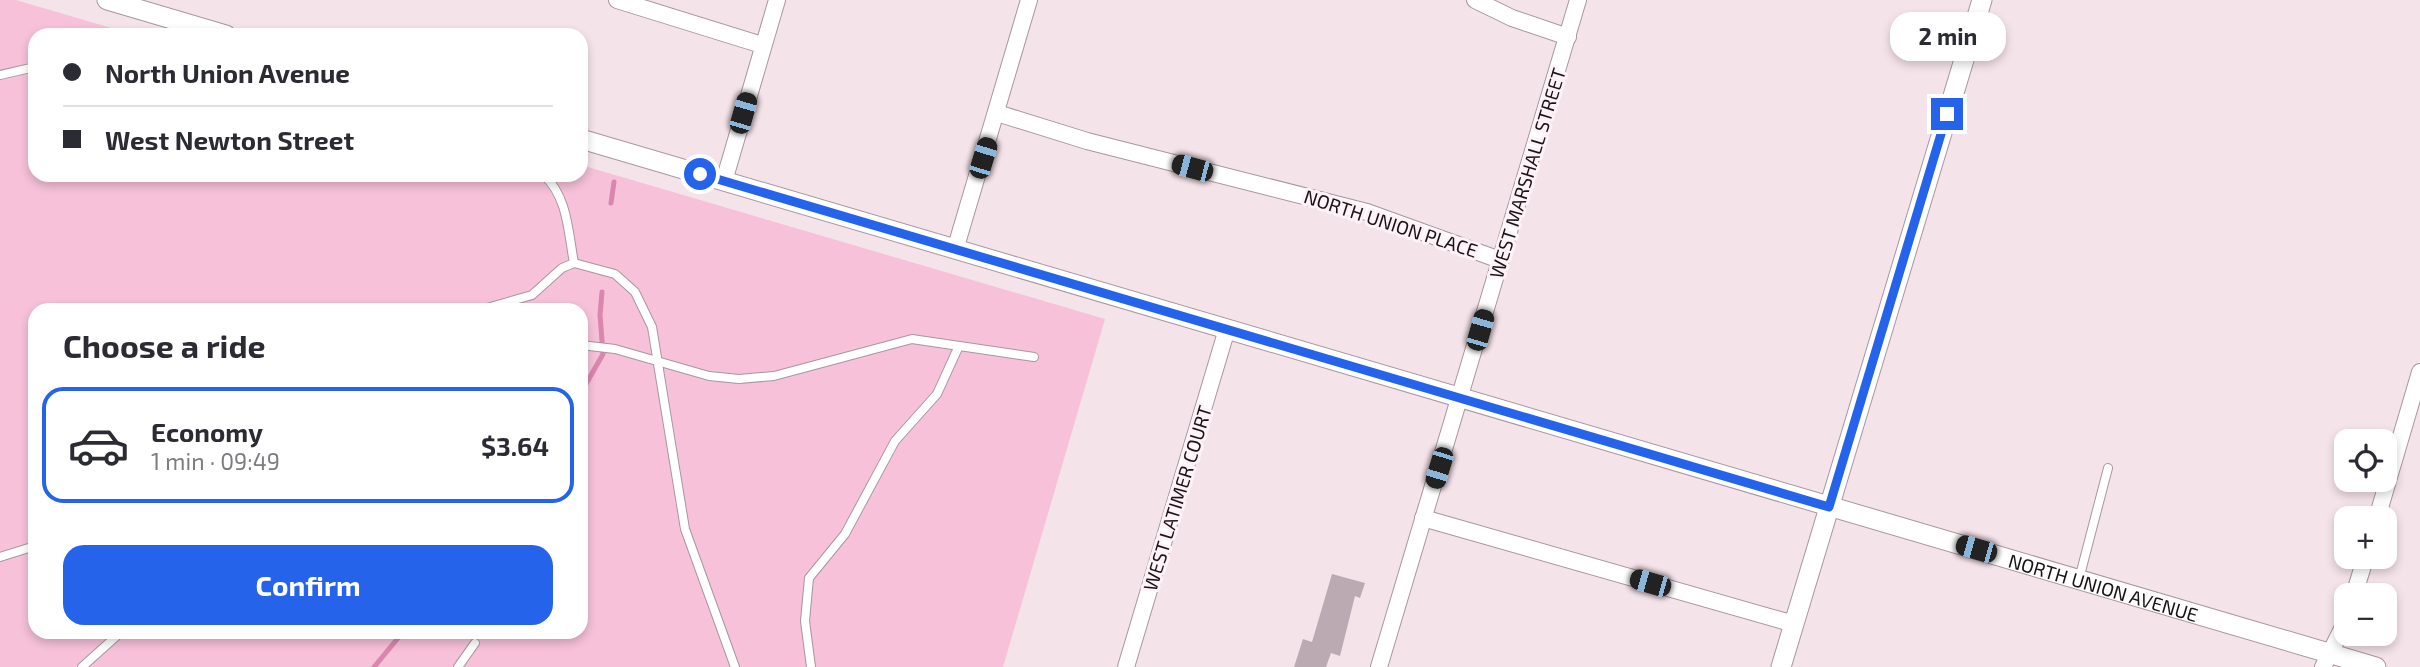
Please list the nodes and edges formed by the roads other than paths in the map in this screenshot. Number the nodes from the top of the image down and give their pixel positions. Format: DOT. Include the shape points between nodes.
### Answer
graph roads {
  1 [pos="107,0"];
  2 [pos="617,0"];
  3 [pos="777,0"];
  4 [pos="1029,0"];
  5 [pos="1475,0"];
  6 [pos="1578,0"];
  7 [pos="1982,0"];
  8 [pos="202,28"];
  9 [pos="1568,37"];
  10 [pos="762,45"];
  11 [pos="28,69"];
  12 [pos="0,75"];
  13 [pos="997,113"];
  14 [pos="588,141"];
  15 [pos="724,181"];
  16 [pos="551,182"];
  17 [pos="955,250"];
  18 [pos="1500,260"];
  19 [pos="574,262"];
  20 [pos="504,303"];
  21 [pos="1227,329"];
  22 [pos="588,346"];
  23 [pos="958,348"];
  24 [pos="1034,357"];
  25 [pos="659,360"];
  26 [pos="2420,372"];
  27 [pos="1460,397"];
  28 [pos="2108,468"];
  29 [pos="2381,506"];
  30 [pos="1829,507"];
  31 [pos="1423,518"];
  32 [pos="28,548"];
  33 [pos="0,558"];
  34 [pos="2079,579"];
  35 [pos="1794,624"];
  36 [pos="113,639"];
  37 [pos="475,643"];
  38 [pos="2334,644"];
  39 [pos="2326,660"];
  40 [pos="1785,666"];
  41 [pos="82,667"];
  42 [pos="458,667"];
  43 [pos="735,667"];
  44 [pos="811,667"];
  45 [pos="1126,667"];
  46 [pos="1379,667"];
  47 [pos="2376,667"];
  1 -- 8 [label="street"];
  2 -- 10 [label="street"];
  3 -- 10 [label="street"];
  4 -- 13 [label="street"];
  5 -- 9 [label="street"];
  6 -- 9 [label="street, WEST MARSHALL STREET"];
  7 -- 30 [label="street"];
  9 -- 18 [label="street, WEST MARSHALL STREET"];
  10 -- 15 [label="street"];
  11 -- 12 [label="lane"];
  13 -- 17 [label="street"];
  13 -- 18 [label="street, NORTH UNION PLACE" via="1087,141 1367,212"];
  14 -- 15 [label="street, NORTH UNION AVENUE"];
  15 -- 17 [label="street, NORTH UNION AVENUE"];
  16 -- 19 [label="lane" via="564,202"];
  17 -- 21 [label="street, NORTH UNION AVENUE"];
  18 -- 27 [label="street, WEST MARSHALL STREET"];
  19 -- 20 [label="lane" via="532,295"];
  19 -- 25 [label="lane" via="615,274 635,292 652,327"];
  21 -- 27 [label="street, NORTH UNION AVENUE"];
  21 -- 45 [label="street, WEST LATIMER COURT"];
  22 -- 25 [label="lane"];
  23 -- 24 [label="lane"];
  23 -- 25 [label="lane" via="924,339 900,341 754,380 709,376"];
  23 -- 44 [label="lane" via="937,394 895,441 845,534 809,578 804,621"];
  25 -- 43 [label="lane" via="685,529"];
  26 -- 29 [label="street"];
  27 -- 30 [label="street, NORTH UNION AVENUE"];
  27 -- 31 [label="street, WEST MARSHALL STREET"];
  28 -- 34 [label="lane"];
  30 -- 34 [label="street, NORTH UNION AVENUE"];
  30 -- 35 [label="street"];
  31 -- 35 [label="street"];
  31 -- 46 [label="street, WEST MARSHALL STREET"];
  32 -- 33 [label="lane"];
  34 -- 39 [label="street, NORTH UNION AVENUE"];
  35 -- 40 [label="street"];
  36 -- 41 [label="lane"];
  37 -- 42 [label="lane"];
  38 -- 39 [label="street"];
  39 -- 47 [label="street, NORTH UNION AVENUE"];
}
